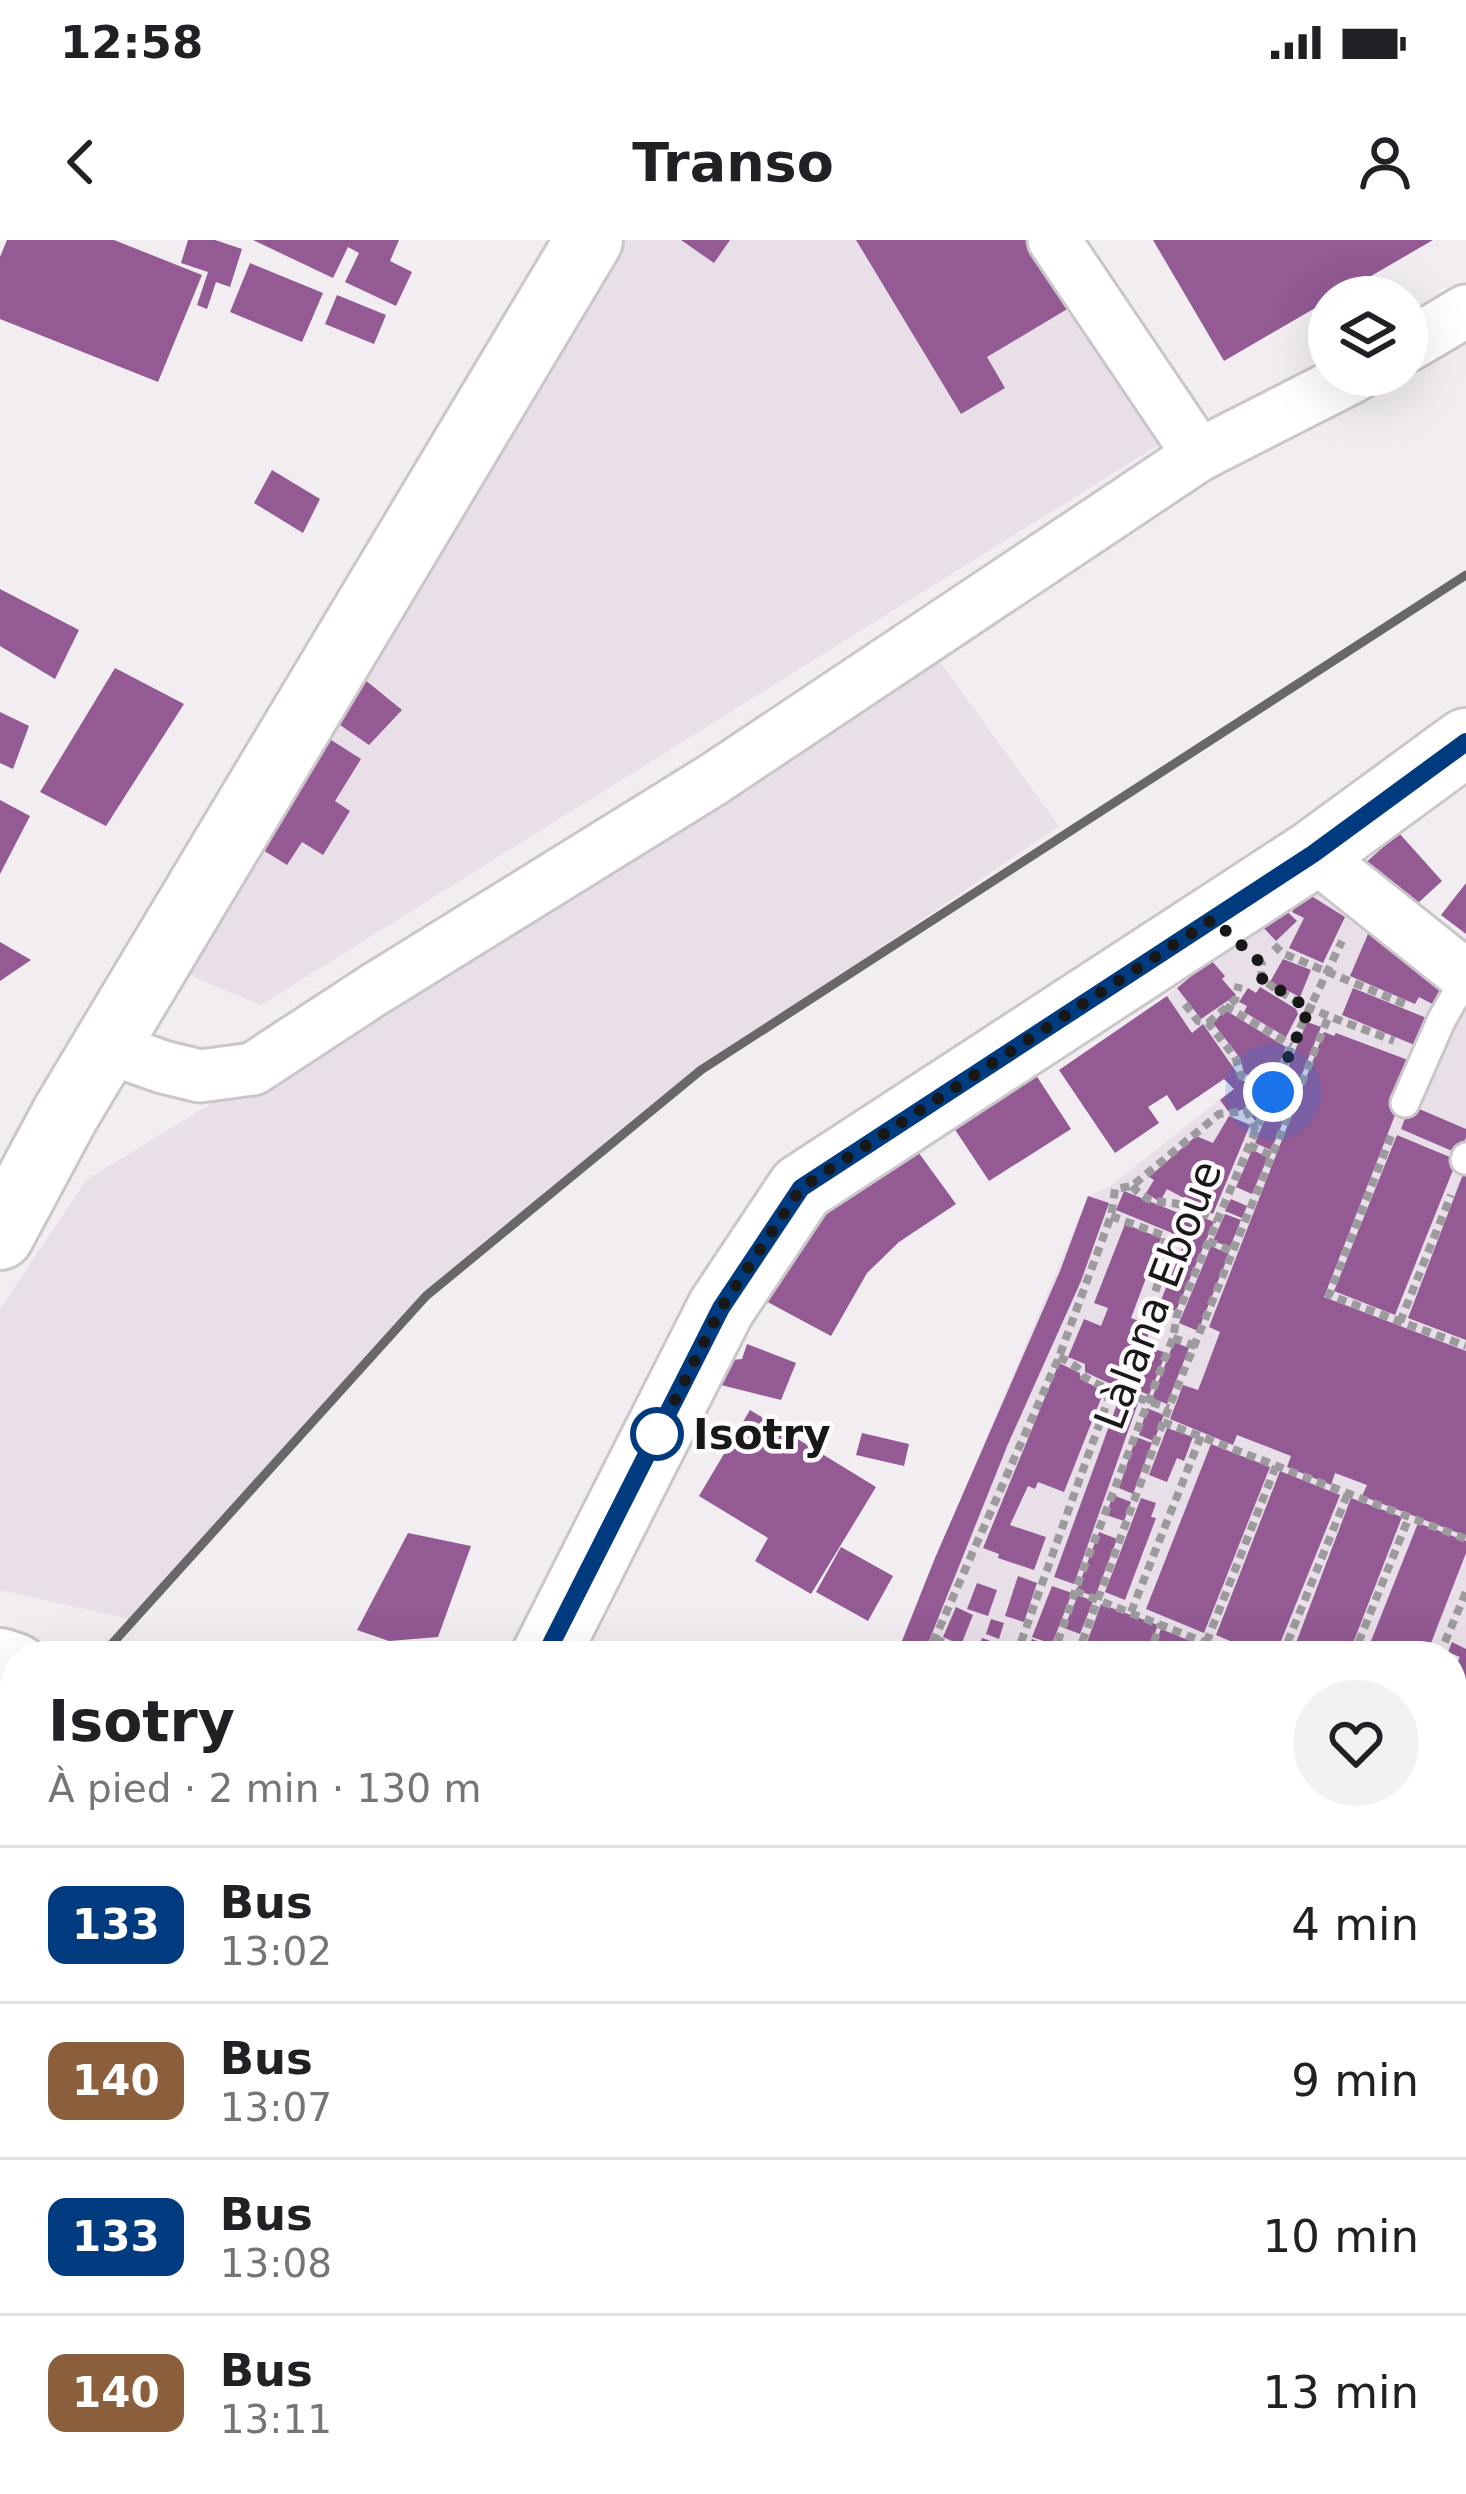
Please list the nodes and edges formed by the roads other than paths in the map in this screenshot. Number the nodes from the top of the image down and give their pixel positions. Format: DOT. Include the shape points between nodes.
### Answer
graph roads {
  1 [pos="589,240"];
  2 [pos="1054,240"];
  3 [pos="1466,311"];
  4 [pos="1428,334"];
  5 [pos="1315,396"];
  6 [pos="1199,455"];
  7 [pos="1466,742"];
  8 [pos="1313,854"];
  9 [pos="1466,976"];
  10 [pos="106,1047"];
  11 [pos="1405,1103"];
  12 [pos="66,1113"];
  13 [pos="0,1186"];
  14 [pos="0,1236"];
  15 [pos="558,1641"];
  1 -- 10 [label="street"];
  2 -- 6 [label="street"];
  3 -- 4 [label="street"];
  5 -- 6 [label="street"];
  6 -- 10 [label="street" via="714,779 253,1069 200,1076"];
  7 -- 8 [label="street"];
  8 -- 9 [label="street"];
  8 -- 15 [label="street" via="1235,924 801,1188 721,1308"];
  9 -- 11 [label="lane"];
  10 -- 12 [label="street"];
  12 -- 13 [label="street"];
  12 -- 14 [label="street"];
}
